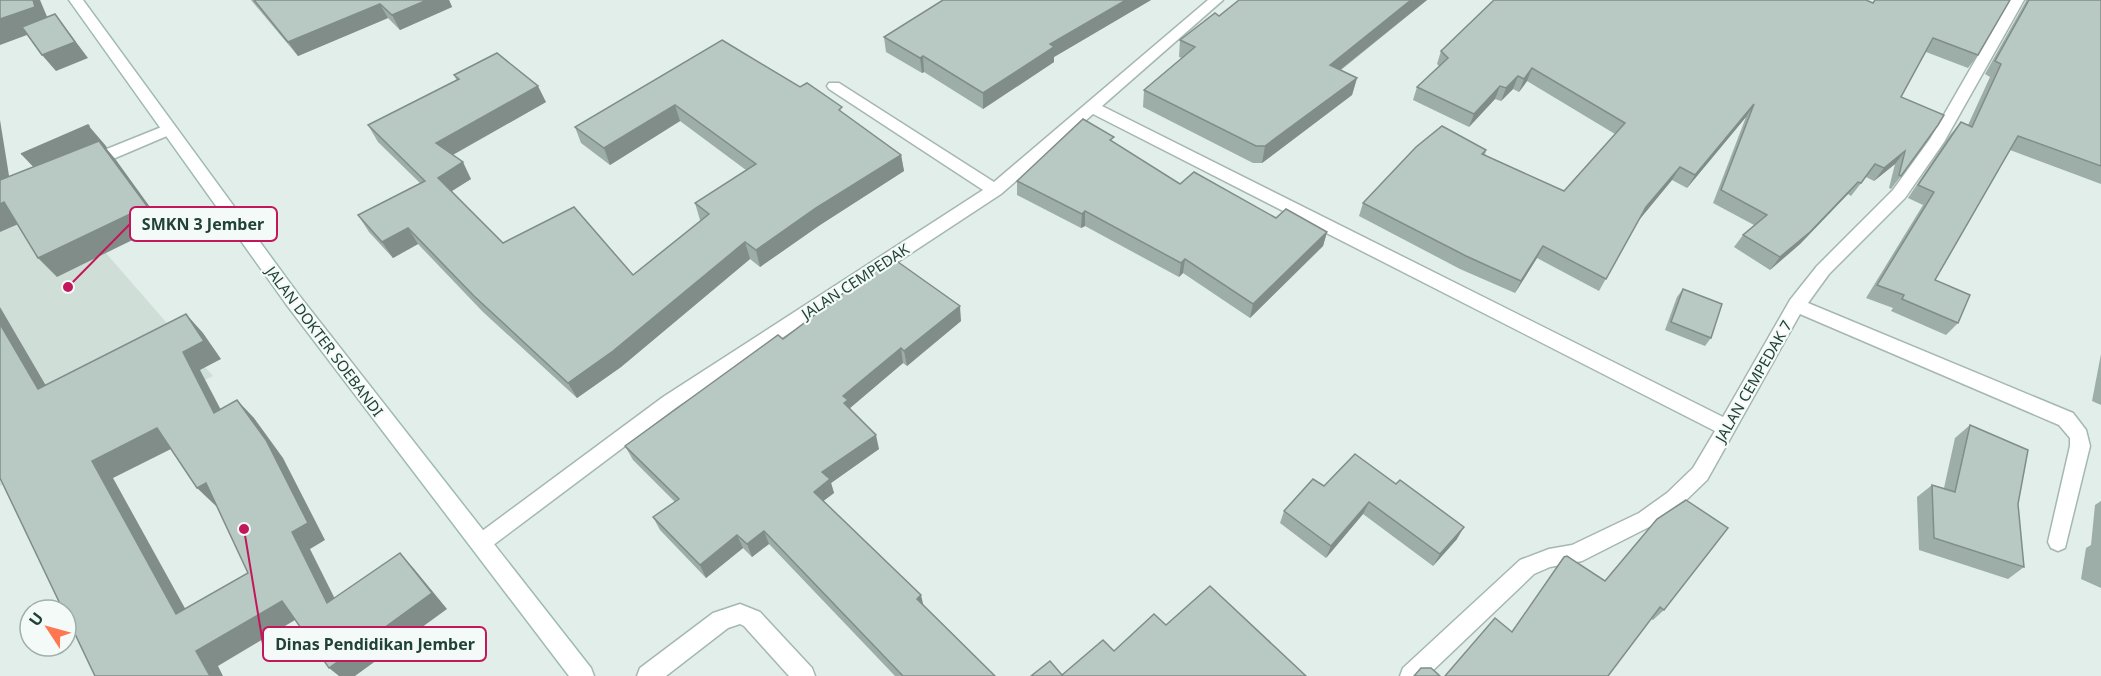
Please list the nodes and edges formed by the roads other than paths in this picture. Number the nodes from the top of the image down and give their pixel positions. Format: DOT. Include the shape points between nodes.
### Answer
graph roads {
  1 [pos="76,0"];
  2 [pos="1216,0"];
  3 [pos="2017,0"];
  4 [pos="834,86"];
  5 [pos="1091,107"];
  6 [pos="169,129"];
  7 [pos="75,169"];
  8 [pos="995,190"];
  9 [pos="1796,305"];
  10 [pos="1727,428"];
  11 [pos="2058,542"];
  12 [pos="480,543"];
  13 [pos="583,676"];
  14 [pos="648,676"];
  15 [pos="804,676"];
  16 [pos="1411,676"];
  1 -- 6 [label="street, JALAN DOKTER SOEBANDI"];
  2 -- 5 [label="street, JALAN CEMPEDAK"];
  3 -- 9 [label="street, JALAN CEMPEDAK 7" via="1936,142 1899,194 1823,270"];
  4 -- 8 [label="street"];
  5 -- 8 [label="street, JALAN CEMPEDAK"];
  5 -- 10 [label="street"];
  6 -- 7 [label="street"];
  6 -- 12 [label="street, JALAN DOKTER SOEBANDI" via="292,299"];
  8 -- 12 [label="street, JALAN CEMPEDAK" via="670,402"];
  9 -- 10 [label="street, JALAN CEMPEDAK 7"];
  9 -- 11 [label="street" via="2066,419 2079,436 2080,446"];
  10 -- 16 [label="street, JALAN CEMPEDAK 7" via="1700,474 1674,499 1646,519 1575,555 1549,558 1527,567"];
  12 -- 13 [label="street, JALAN DOKTER SOEBANDI"];
  14 -- 15 [label="street" via="721,620 740,614 752,619"];
}
